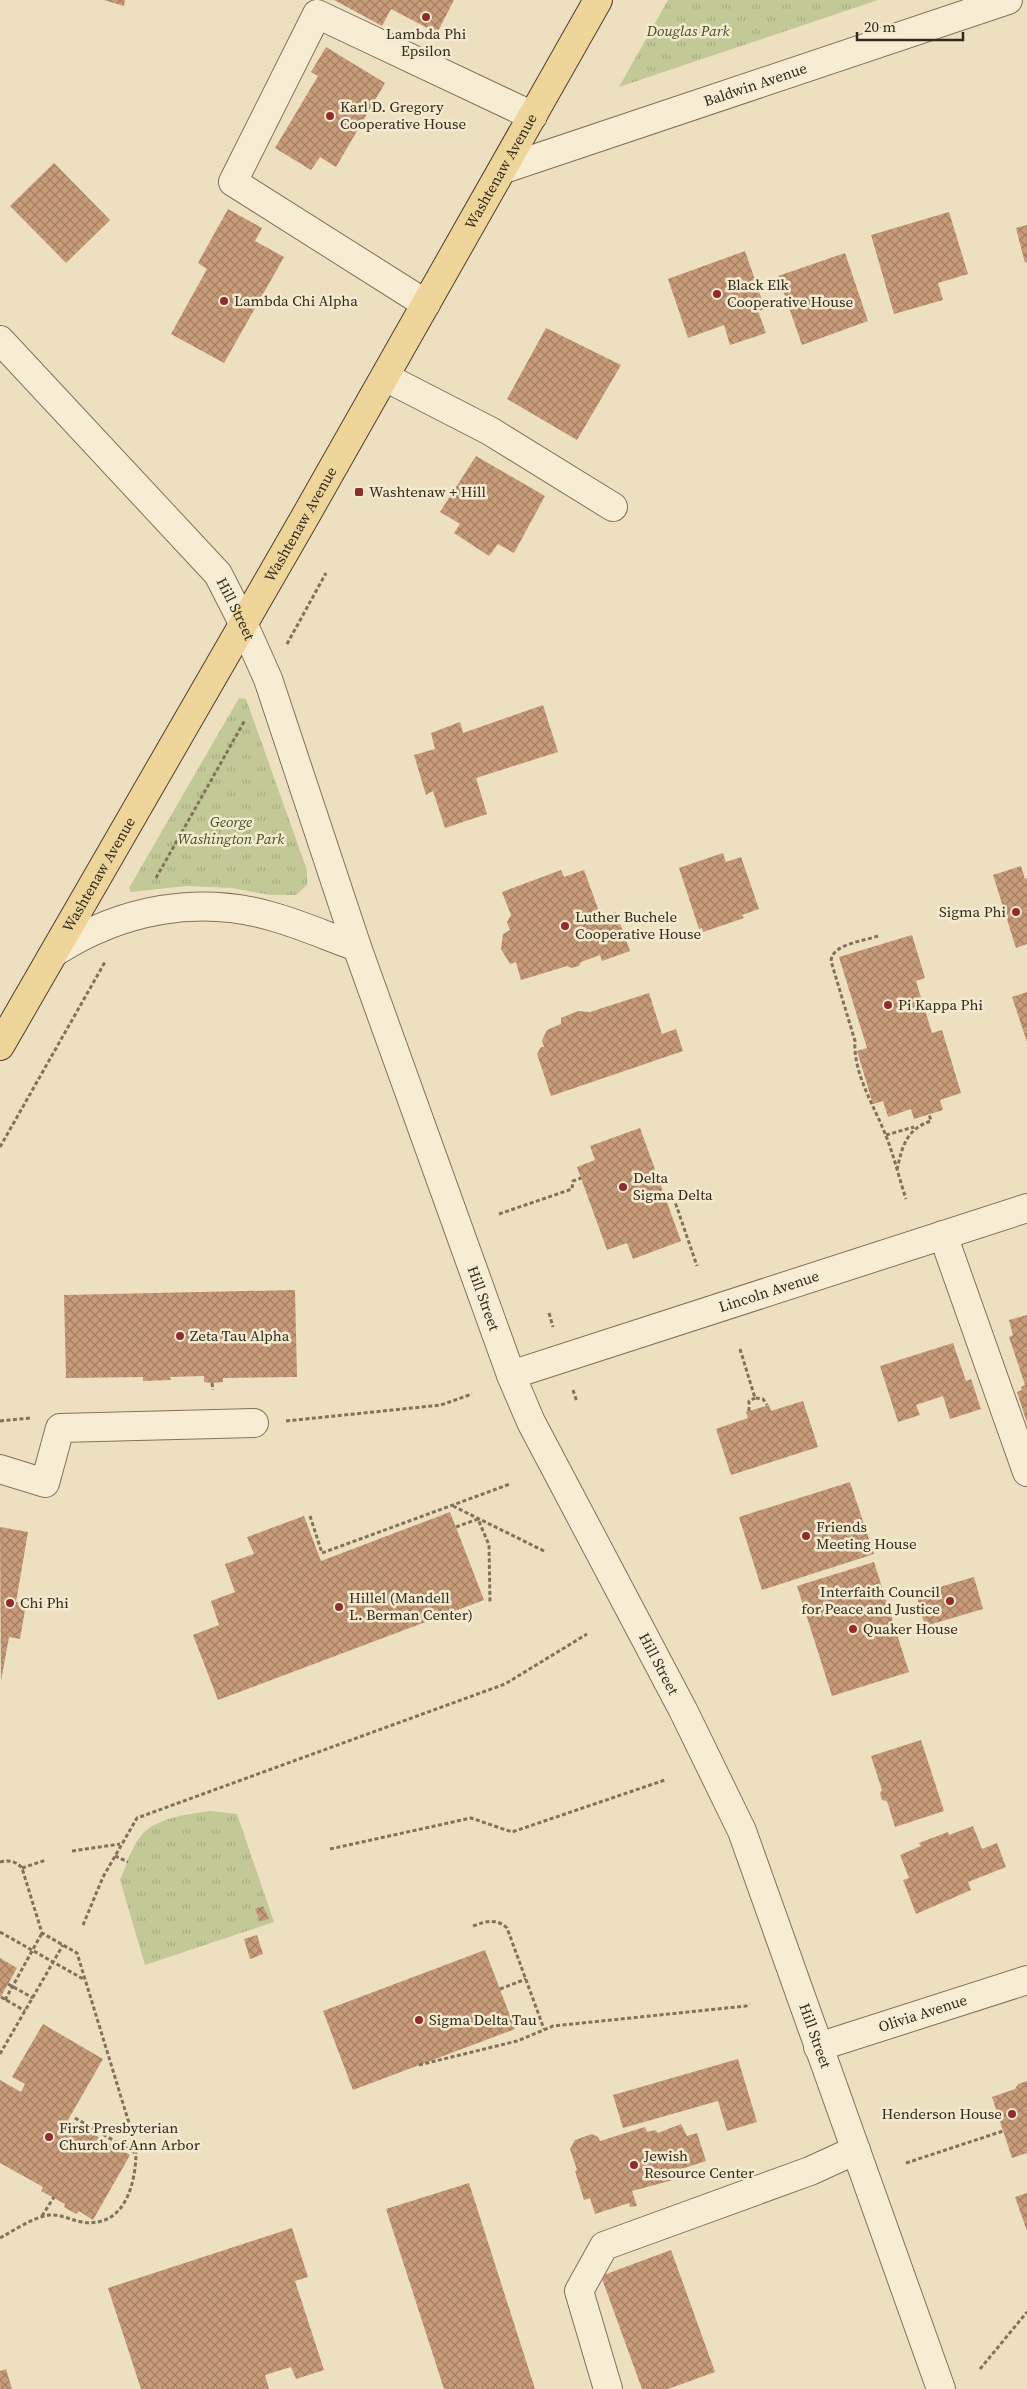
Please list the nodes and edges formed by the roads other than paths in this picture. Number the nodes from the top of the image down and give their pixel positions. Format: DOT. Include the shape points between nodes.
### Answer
graph roads {
  1 [pos="598,0"];
  2 [pos="1008,0"];
  3 [pos="533,116"];
  4 [pos="504,169"];
  5 [pos="426,304"];
  6 [pos="0,340"];
  7 [pos="384,377"];
  8 [pos="613,507"];
  9 [pos="243,623"];
  10 [pos="356,947"];
  11 [pos="55,952"];
  12 [pos="0,1046"];
  13 [pos="1027,1208"];
  14 [pos="943,1235"];
  15 [pos="511,1374"];
  16 [pos="254,1423"];
  17 [pos="0,1469"];
  18 [pos="1027,1472"];
  19 [pos="1027,1980"];
  20 [pos="818,2046"];
  21 [pos="856,2150"];
  22 [pos="608,2389"];
  23 [pos="941,2389"];
  1 -- 3 [label="main road, Washtenaw Avenue"];
  2 -- 4 [label="street, Baldwin Avenue"];
  3 -- 4 [label="main road, Washtenaw Avenue"];
  3 -- 5 [label="street" via="317,14 233,182"];
  4 -- 5 [label="main road, Washtenaw Avenue"];
  5 -- 7 [label="main road, Washtenaw Avenue"];
  6 -- 9 [label="street, Hill Street" via="218,574"];
  7 -- 8 [label="street" via="490,431"];
  7 -- 9 [label="main road, Washtenaw Avenue"];
  9 -- 10 [label="street, Hill Street" via="268,679"];
  9 -- 11 [label="main road, Washtenaw Avenue"];
  10 -- 11 [label="street" via="274,916 230,907 192,905 114,921 76,938"];
  10 -- 15 [label="street, Hill Street"];
  11 -- 12 [label="main road, Washtenaw Avenue"];
  13 -- 14 [label="street, Lincoln Avenue"];
  14 -- 15 [label="street, Lincoln Avenue"];
  14 -- 18 [label="street"];
  15 -- 20 [label="street, Hill Street" via="531,1422 683,1710 742,1832"];
  16 -- 17 [label="street" via="60,1428 45,1483"];
  19 -- 20 [label="street, Olivia Avenue"];
  20 -- 21 [label="street, Hill Street"];
  21 -- 22 [label="street" via="604,2246 579,2291"];
  21 -- 23 [label="street, Hill Street"];
}
